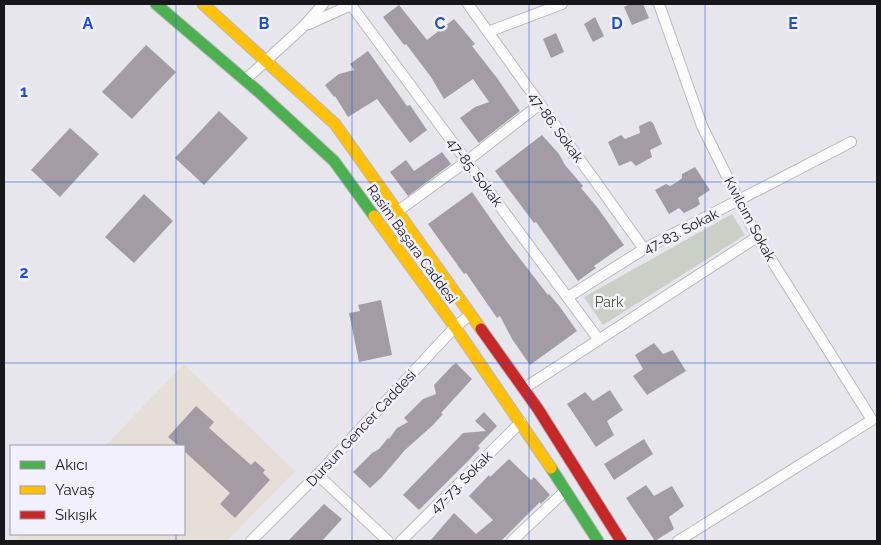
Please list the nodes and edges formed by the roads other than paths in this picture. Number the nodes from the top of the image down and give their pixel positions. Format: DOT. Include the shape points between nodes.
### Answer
graph roads {
  1 [pos="156,4"];
  2 [pos="202,4"];
  3 [pos="323,4"];
  4 [pos="352,4"];
  5 [pos="468,4"];
  6 [pos="562,4"];
  7 [pos="659,4"];
  8 [pos="306,25"];
  9 [pos="488,32"];
  10 [pos="266,62"];
  11 [pos="245,80"];
  12 [pos="540,104"];
  13 [pos="851,142"];
  14 [pos="467,161"];
  15 [pos="740,200"];
  16 [pos="398,211"];
  17 [pos="757,237"];
  18 [pos="644,250"];
  19 [pos="568,297"];
  20 [pos="470,315"];
  21 [pos="455,327"];
  22 [pos="599,340"];
  23 [pos="523,389"];
  24 [pos="521,422"];
  25 [pos="318,474"];
  26 [pos="565,491"];
  27 [pos="251,541"];
  28 [pos="388,541"];
  29 [pos="400,541"];
  30 [pos="512,541"];
  31 [pos="598,541"];
  32 [pos="620,541"];
  33 [pos="678,541"];
  1 -- 11 [label="street, Rasim Başara Caddesi"];
  2 -- 10 [label="street, Rasim Başara Caddesi"];
  3 -- 8 [label="street"];
  4 -- 8 [label="street"];
  4 -- 14 [label="street, 47-85. Sokak"];
  5 -- 9 [label="street, 47-86. Sokak"];
  6 -- 9 [label="street"];
  7 -- 15 [label="street, Kıvılcım Sokak" via="702,126"];
  8 -- 10 [label="street"];
  9 -- 12 [label="street, 47-86. Sokak"];
  10 -- 11 [label="street"];
  10 -- 16 [label="street, Rasim Başara Caddesi" via="335,124"];
  11 -- 21 [label="street, Rasim Başara Caddesi" via="334,161"];
  12 -- 14 [label="street"];
  12 -- 18 [label="street, 47-86. Sokak"];
  13 -- 15 [label="street, 47-83. Sokak"];
  14 -- 16 [label="street"];
  14 -- 19 [label="street, 47-85. Sokak"];
  15 -- 17 [label="street, Kıvılcım Sokak"];
  15 -- 18 [label="street, 47-83. Sokak"];
  16 -- 20 [label="street, Rasim Başara Caddesi"];
  17 -- 22 [label="street"];
  17 -- 33 [label="street, Kıvılcım Sokak" via="872,420"];
  18 -- 19 [label="street, 47-83. Sokak"];
  19 -- 22 [label="street, 47-85. Sokak"];
  20 -- 21 [label="street, Dursun Gencer Caddesi"];
  20 -- 23 [label="street, Rasim Başara Caddesi"];
  21 -- 24 [label="street, Rasim Başara Caddesi"];
  21 -- 25 [label="street, Dursun Gencer Caddesi"];
  22 -- 23 [label="street"];
  23 -- 32 [label="street, Rasim Başara Caddesi"];
  24 -- 26 [label="street, Rasim Başara Caddesi"];
  24 -- 29 [label="street, 47-73. Sokak"];
  25 -- 27 [label="street, Dursun Gencer Caddesi"];
  25 -- 28 [label="street"];
  26 -- 30 [label="street"];
  26 -- 31 [label="street, Rasim Başara Caddesi"];
}
